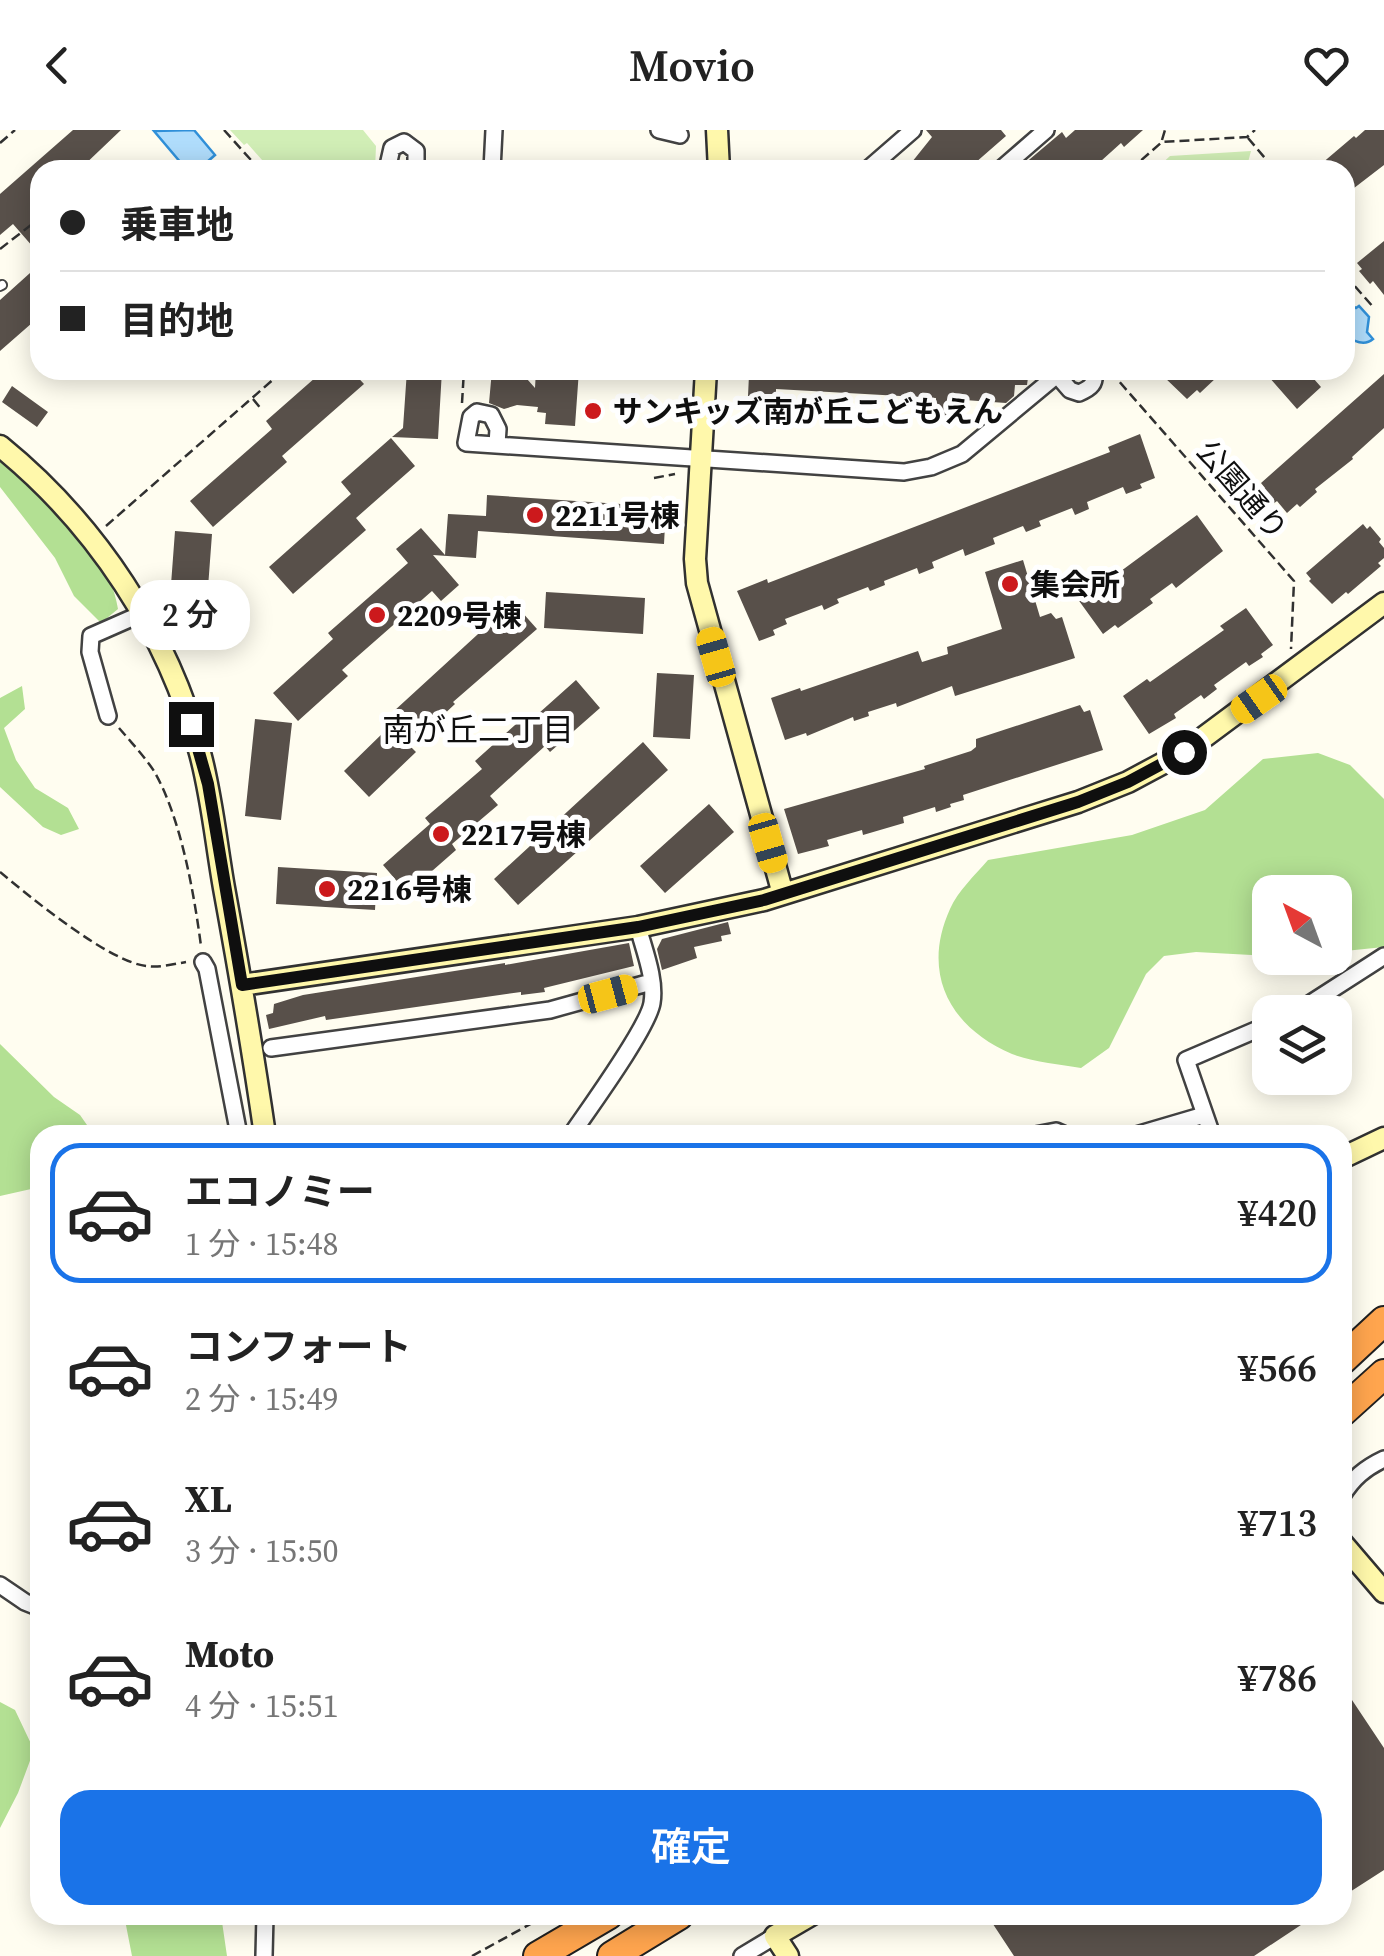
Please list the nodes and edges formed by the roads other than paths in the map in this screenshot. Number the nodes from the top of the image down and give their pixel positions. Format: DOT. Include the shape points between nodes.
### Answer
graph roads {
  1 [pos="494,130"];
  2 [pos="643,130"];
  3 [pos="655,130"];
  4 [pos="717,130"];
  5 [pos="913,130"];
  6 [pos="1046,130"];
  7 [pos="680,135"];
  8 [pos="389,160"];
  9 [pos="416,160"];
  10 [pos="492,160"];
  11 [pos="718,160"];
  12 [pos="878,160"];
  13 [pos="1012,160"];
  14 [pos="705,380"];
  15 [pos="1052,380"];
  16 [pos="1064,380"];
  17 [pos="1095,380"];
  18 [pos="497,444"];
  19 [pos="0,446"];
  20 [pos="694,464"];
  21 [pos="1384,602"];
  22 [pos="141,614"];
  23 [pos="108,716"];
  24 [pos="783,894"];
  25 [pos="638,927"];
  26 [pos="1384,956"];
  27 [pos="203,962"];
  28 [pos="651,982"];
  29 [pos="242,985"];
  30 [pos="1323,995"];
  31 [pos="1252,1032"];
  32 [pos="288,1046"];
  33 [pos="270,1048"];
  34 [pos="290,1065"];
  35 [pos="1204,1115"];
  36 [pos="237,1125"];
  37 [pos="263,1125"];
  38 [pos="577,1125"];
  39 [pos="1170,1125"];
  40 [pos="1208,1125"];
  41 [pos="1384,1138"];
  42 [pos="1352,1153"];
  43 [pos="1384,1321"];
  44 [pos="1352,1351"];
  45 [pos="1384,1374"];
  46 [pos="1352,1403"];
  47 [pos="1384,1458"];
  48 [pos="1352,1480"];
  49 [pos="1352,1555"];
  50 [pos="0,1585"];
  51 [pos="1384,1592"];
  52 [pos="30,1604"];
  53 [pos="265,1925"];
  54 [pos="591,1925"];
  55 [pos="663,1925"];
  56 [pos="794,1925"];
  57 [pos="776,1936"];
  58 [pos="264,1956"];
  59 [pos="538,1956"];
  60 [pos="612,1956"];
  61 [pos="742,1956"];
  62 [pos="788,1956"];
  1 -- 10 [label="street"];
  2 -- 3 [label="street"];
  3 -- 7 [label="street"];
  4 -- 11 [label="street"];
  5 -- 12 [label="street"];
  6 -- 13 [label="street"];
  8 -- 9 [label="street" via="392,148 404,142"];
  14 -- 20 [label="street"];
  15 -- 20 [label="street" via="976,445 930,467 904,472"];
  16 -- 17 [label="street" via="1079,393"];
  18 -- 20 [label="street"];
  19 -- 22 [label="street" via="91,537"];
  20 -- 24 [label="street" via="696,583"];
  21 -- 24 [label="street" via="1184,752 1128,782"];
  22 -- 23 [label="street" via="91,636"];
  22 -- 29 [label="street" via="199,750"];
  24 -- 25 [label="street"];
  25 -- 28 [label="street"];
  25 -- 29 [label="street"];
  26 -- 30 [label="street"];
  27 -- 36 [label="street"];
  28 -- 32 [label="street" via="550,1010"];
  28 -- 38 [label="street" via="647,1016"];
  29 -- 37 [label="street"];
  31 -- 35 [label="street" via="1186,1060"];
  32 -- 33 [label="street"];
  32 -- 34 [label="street"];
  35 -- 39 [label="street"];
  35 -- 40 [label="street"];
  41 -- 42 [label="street"];
  43 -- 44 [label="highway"];
  45 -- 46 [label="highway"];
  47 -- 48 [label="street"];
  49 -- 51 [label="street"];
  50 -- 52 [label="street"];
  53 -- 58 [label="street"];
  54 -- 59 [label="highway"];
  55 -- 60 [label="highway"];
  56 -- 57 [label="street"];
  57 -- 61 [label="street"];
  57 -- 62 [label="street"];
}
